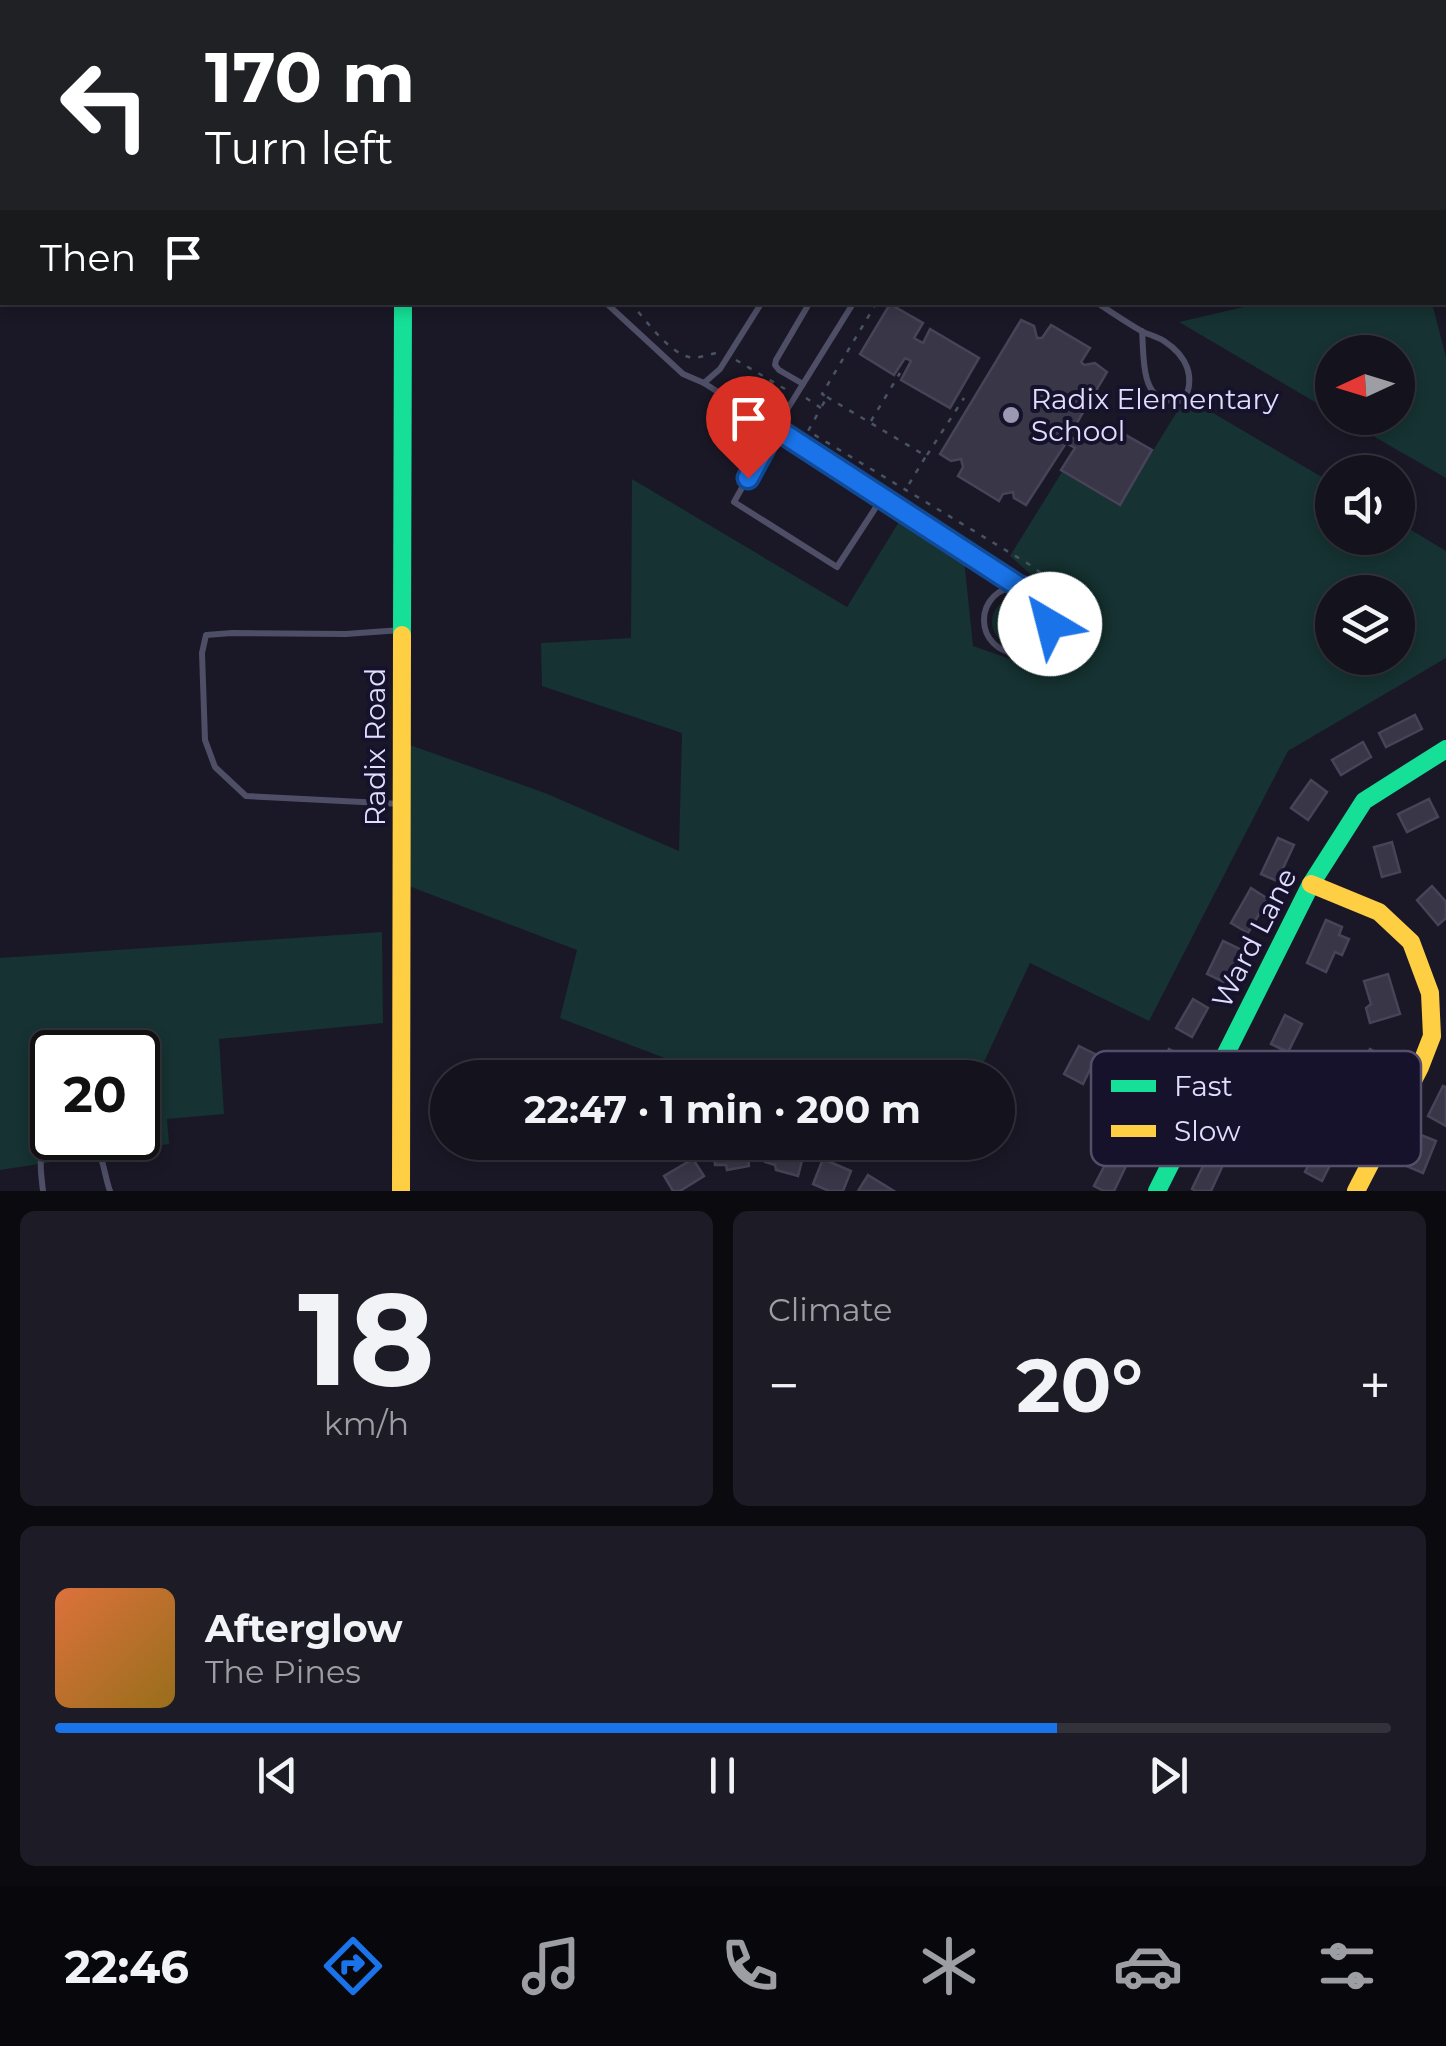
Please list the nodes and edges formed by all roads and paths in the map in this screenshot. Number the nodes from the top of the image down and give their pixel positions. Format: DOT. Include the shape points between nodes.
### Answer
graph roads {
  1 [pos="403,305"];
  2 [pos="608,305"];
  3 [pos="633,305"];
  4 [pos="760,305"];
  5 [pos="808,305"];
  6 [pos="852,305"];
  7 [pos="874,305"];
  8 [pos="1101,305"];
  9 [pos="1142,331"];
  10 [pos="728,356"];
  11 [pos="900,373"];
  12 [pos="704,383"];
  13 [pos="803,384"];
  14 [pos="790,392"];
  15 [pos="804,397"];
  16 [pos="827,397"];
  17 [pos="964,398"];
  18 [pos="821,408"];
  19 [pos="870,422"];
  20 [pos="775,428"];
  21 [pos="926,456"];
  22 [pos="905,490"];
  23 [pos="882,498"];
  24 [pos="1018,586"];
  25 [pos="1062,595"];
  26 [pos="402,630"];
  27 [pos="1446,748"];
  28 [pos="402,804"];
  29 [pos="1311,884"];
  30 [pos="1227,1051"];
  31 [pos="1421,1061"];
  32 [pos="40,1160"];
  33 [pos="101,1160"];
  34 [pos="1169,1166"];
  35 [pos="1368,1166"];
  36 [pos="43,1191"];
  37 [pos="110,1191"];
  38 [pos="401,1191"];
  39 [pos="1156,1191"];
  40 [pos="1356,1191"];
  1 -- 26 [label="street, Radix Road"];
  2 -- 12 [label="lane" via="683,374"];
  3 -- 10 [label="path" via="685,356"];
  4 -- 10 [label="lane"];
  5 -- 13 [label="lane" via="775,365"];
  6 -- 13 [label="lane"];
  7 -- 16 [label="path" via="822,394"];
  8 -- 9 [label="lane"];
  9 -- 9 [label="lane" via="1149,386 1155,396 1184,401 1190,373 1180,356"];
  10 -- 12 [label="lane"];
  10 -- 14 [label="path"];
  11 -- 19 [label="path"];
  12 -- 20 [label="lane"];
  13 -- 20 [label="lane"];
  15 -- 18 [label="path"];
  16 -- 18 [label="path"];
  16 -- 19 [label="path"];
  17 -- 21 [label="path"];
  18 -- 22 [label="path" via="808,431"];
  19 -- 21 [label="path"];
  20 -- 23 [label="lane"];
  20 -- 23 [label="lane" via="734,502 837,567"];
  21 -- 22 [label="path"];
  22 -- 25 [label="path" via="1036,569"];
  23 -- 24 [label="lane"];
  24 -- 24 [label="lane" via="1047,605 1050,624 1043,642 1028,653 1008,654 992,644 983,626 985,608 997,592"];
  26 -- 28 [label="street, Radix Road"];
  26 -- 28 [label="lane" via="206,635 202,653 206,740 214,768 246,796"];
  27 -- 29 [label="street, Ward Lane" via="1364,801"];
  28 -- 38 [label="street, Radix Road"];
  29 -- 30 [label="street, Ward Lane"];
  29 -- 31 [label="street" via="1379,912 1411,942 1430,993 1432,1036"];
  32 -- 36 [label="lane"];
  33 -- 37 [label="lane"];
  34 -- 39 [label="street, Ward Lane"];
  35 -- 40 [label="street"];
}
